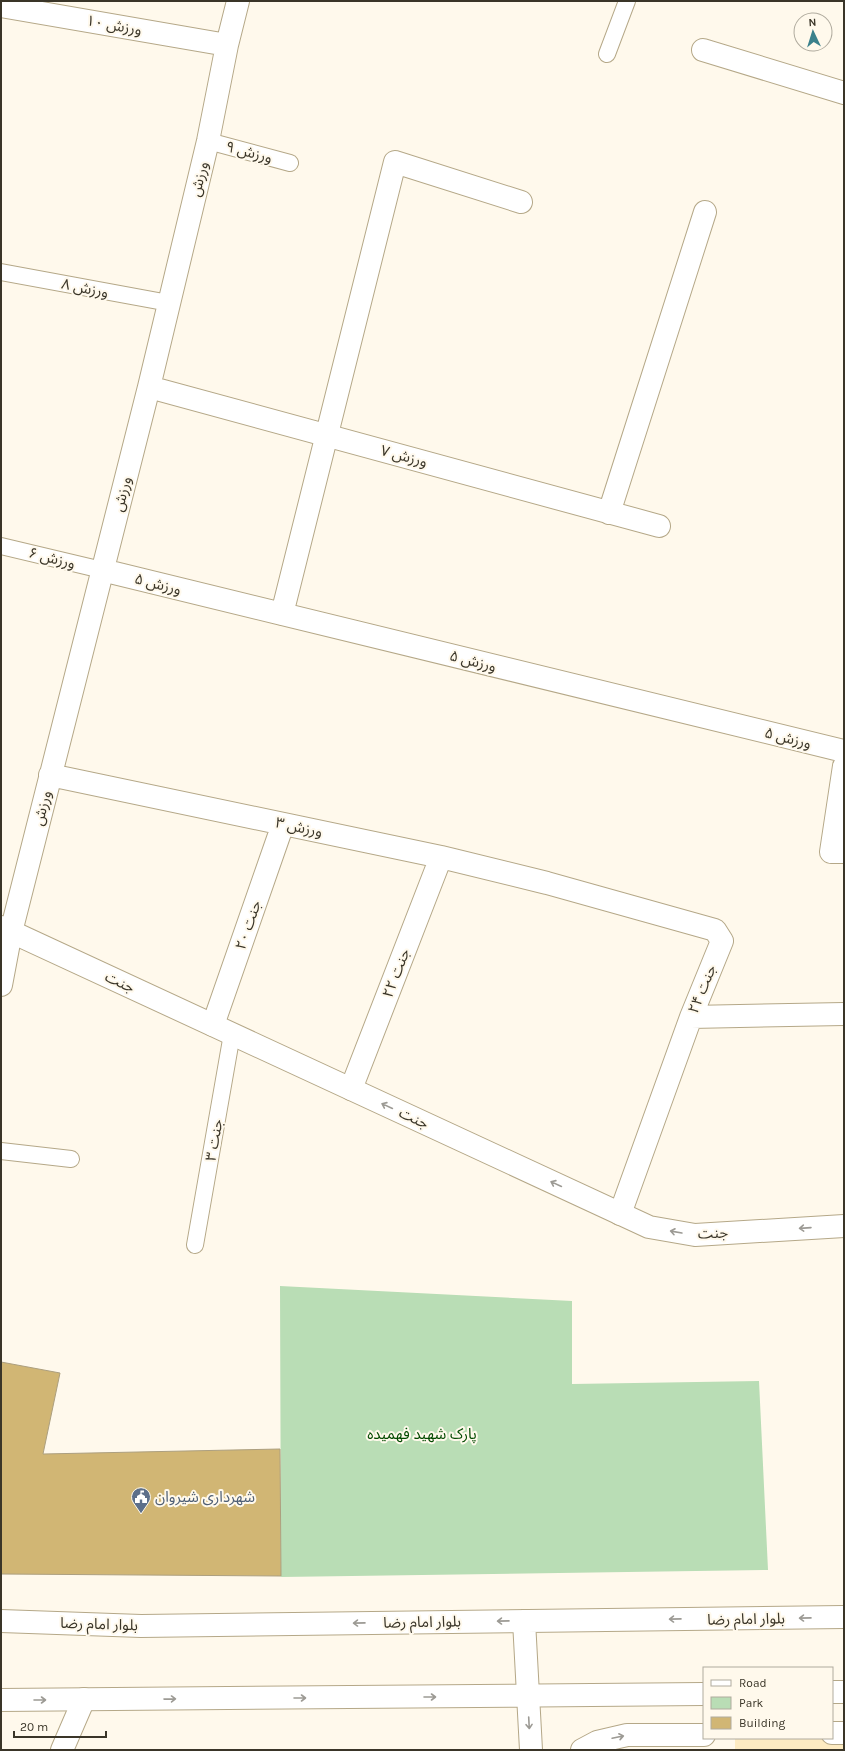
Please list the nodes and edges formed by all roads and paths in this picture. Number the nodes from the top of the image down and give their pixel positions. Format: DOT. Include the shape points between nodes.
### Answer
graph roads {
  1 [pos="238,1"];
  2 [pos="627,1"];
  3 [pos="1,6"];
  4 [pos="226,45"];
  5 [pos="703,50"];
  6 [pos="607,54"];
  7 [pos="844,93"];
  8 [pos="208,141"];
  9 [pos="290,163"];
  10 [pos="521,202"];
  11 [pos="705,212"];
  12 [pos="1,272"];
  13 [pos="169,304"];
  14 [pos="149,386"];
  15 [pos="326,435"];
  16 [pos="609,513"];
  17 [pos="659,526"];
  18 [pos="1,546"];
  19 [pos="102,570"];
  20 [pos="282,614"];
  21 [pos="844,751"];
  22 [pos="844,766"];
  23 [pos="50,775"];
  24 [pos="284,824"];
  25 [pos="838,852"];
  26 [pos="441,857"];
  27 [pos="547,884"];
  28 [pos="6,929"];
  29 [pos="1,985"];
  30 [pos="844,1014"];
  31 [pos="691,1017"];
  32 [pos="222,1030"];
  33 [pos="351,1089"];
  34 [pos="1,1151"];
  35 [pos="71,1159"];
  36 [pos="620,1214"];
  37 [pos="844,1226"];
  38 [pos="195,1246"];
  39 [pos="844,1617"];
  40 [pos="1,1621"];
  41 [pos="524,1621"];
  42 [pos="833,1692"];
  43 [pos="844,1692"];
  44 [pos="703,1694"];
  45 [pos="528,1696"];
  46 [pos="84,1699"];
  47 [pos="1,1700"];
  48 [pos="833,1733"];
  49 [pos="844,1733"];
  50 [pos="703,1735"];
  51 [pos="62,1750"];
  52 [pos="531,1750"];
  53 [pos="582,1750"];
  1 -- 4 [label="street, ورزش"];
  2 -- 6 [label="lane"];
  3 -- 4 [label="street, ورزش ۱۰"];
  4 -- 8 [label="street, ورزش"];
  5 -- 7 [label="street"];
  8 -- 9 [label="lane, ورزش ۹"];
  8 -- 13 [label="street, ورزش"];
  10 -- 15 [label="street" via="395,162"];
  11 -- 16 [label="street"];
  12 -- 13 [label="lane, ورزش ۸"];
  13 -- 14 [label="street, ورزش"];
  14 -- 15 [label="street, ورزش ۷"];
  14 -- 19 [label="street, ورزش"];
  15 -- 16 [label="street, ورزش ۷"];
  15 -- 20 [label="street"];
  16 -- 17 [label="street, ورزش ۷"];
  18 -- 19 [label="lane, ورزش ۶"];
  19 -- 20 [label="street, ورزش ۵"];
  19 -- 23 [label="street, ورزش"];
  20 -- 21 [label="street, ورزش ۵"];
  22 -- 25 [label="street"];
  23 -- 24 [label="street, ورزش ۳"];
  23 -- 28 [label="street, ورزش"];
  24 -- 26 [label="street, ورزش ۳"];
  24 -- 32 [label="street, جنت ۲۰"];
  26 -- 27 [label="street, ورزش ۳"];
  26 -- 33 [label="street, جنت ۲۲"];
  27 -- 31 [label="street, جنت ۲۴" via="715,930 722,941"];
  28 -- 29 [label="street, ورزش"];
  28 -- 32 [label="street, جنت"];
  30 -- 31 [label="street"];
  31 -- 36 [label="street, جنت ۲۴"];
  32 -- 33 [label="street, جنت"];
  32 -- 38 [label="lane, جنت ۳"];
  36 -- 33 [label="street, جنت, one-way"];
  34 -- 35 [label="lane"];
  37 -- 36 [label="street, جنت, one-way" via="695,1235 649,1227"];
  39 -- 41 [label="street, بلوار امام رضا, one-way"];
  41 -- 40 [label="street, بلوار امام رضا, one-way" via="141,1626"];
  41 -- 45 [label="street"];
  42 -- 43 [label="street"];
  44 -- 45 [label="street"];
  46 -- 45 [label="street, one-way"];
  45 -- 52 [label="street, one-way"];
  47 -- 46 [label="street, one-way"];
  46 -- 51 [label="street"];
  48 -- 49 [label="street"];
  53 -- 50 [label="street, one-way" via="597,1742 627,1735"];
}
